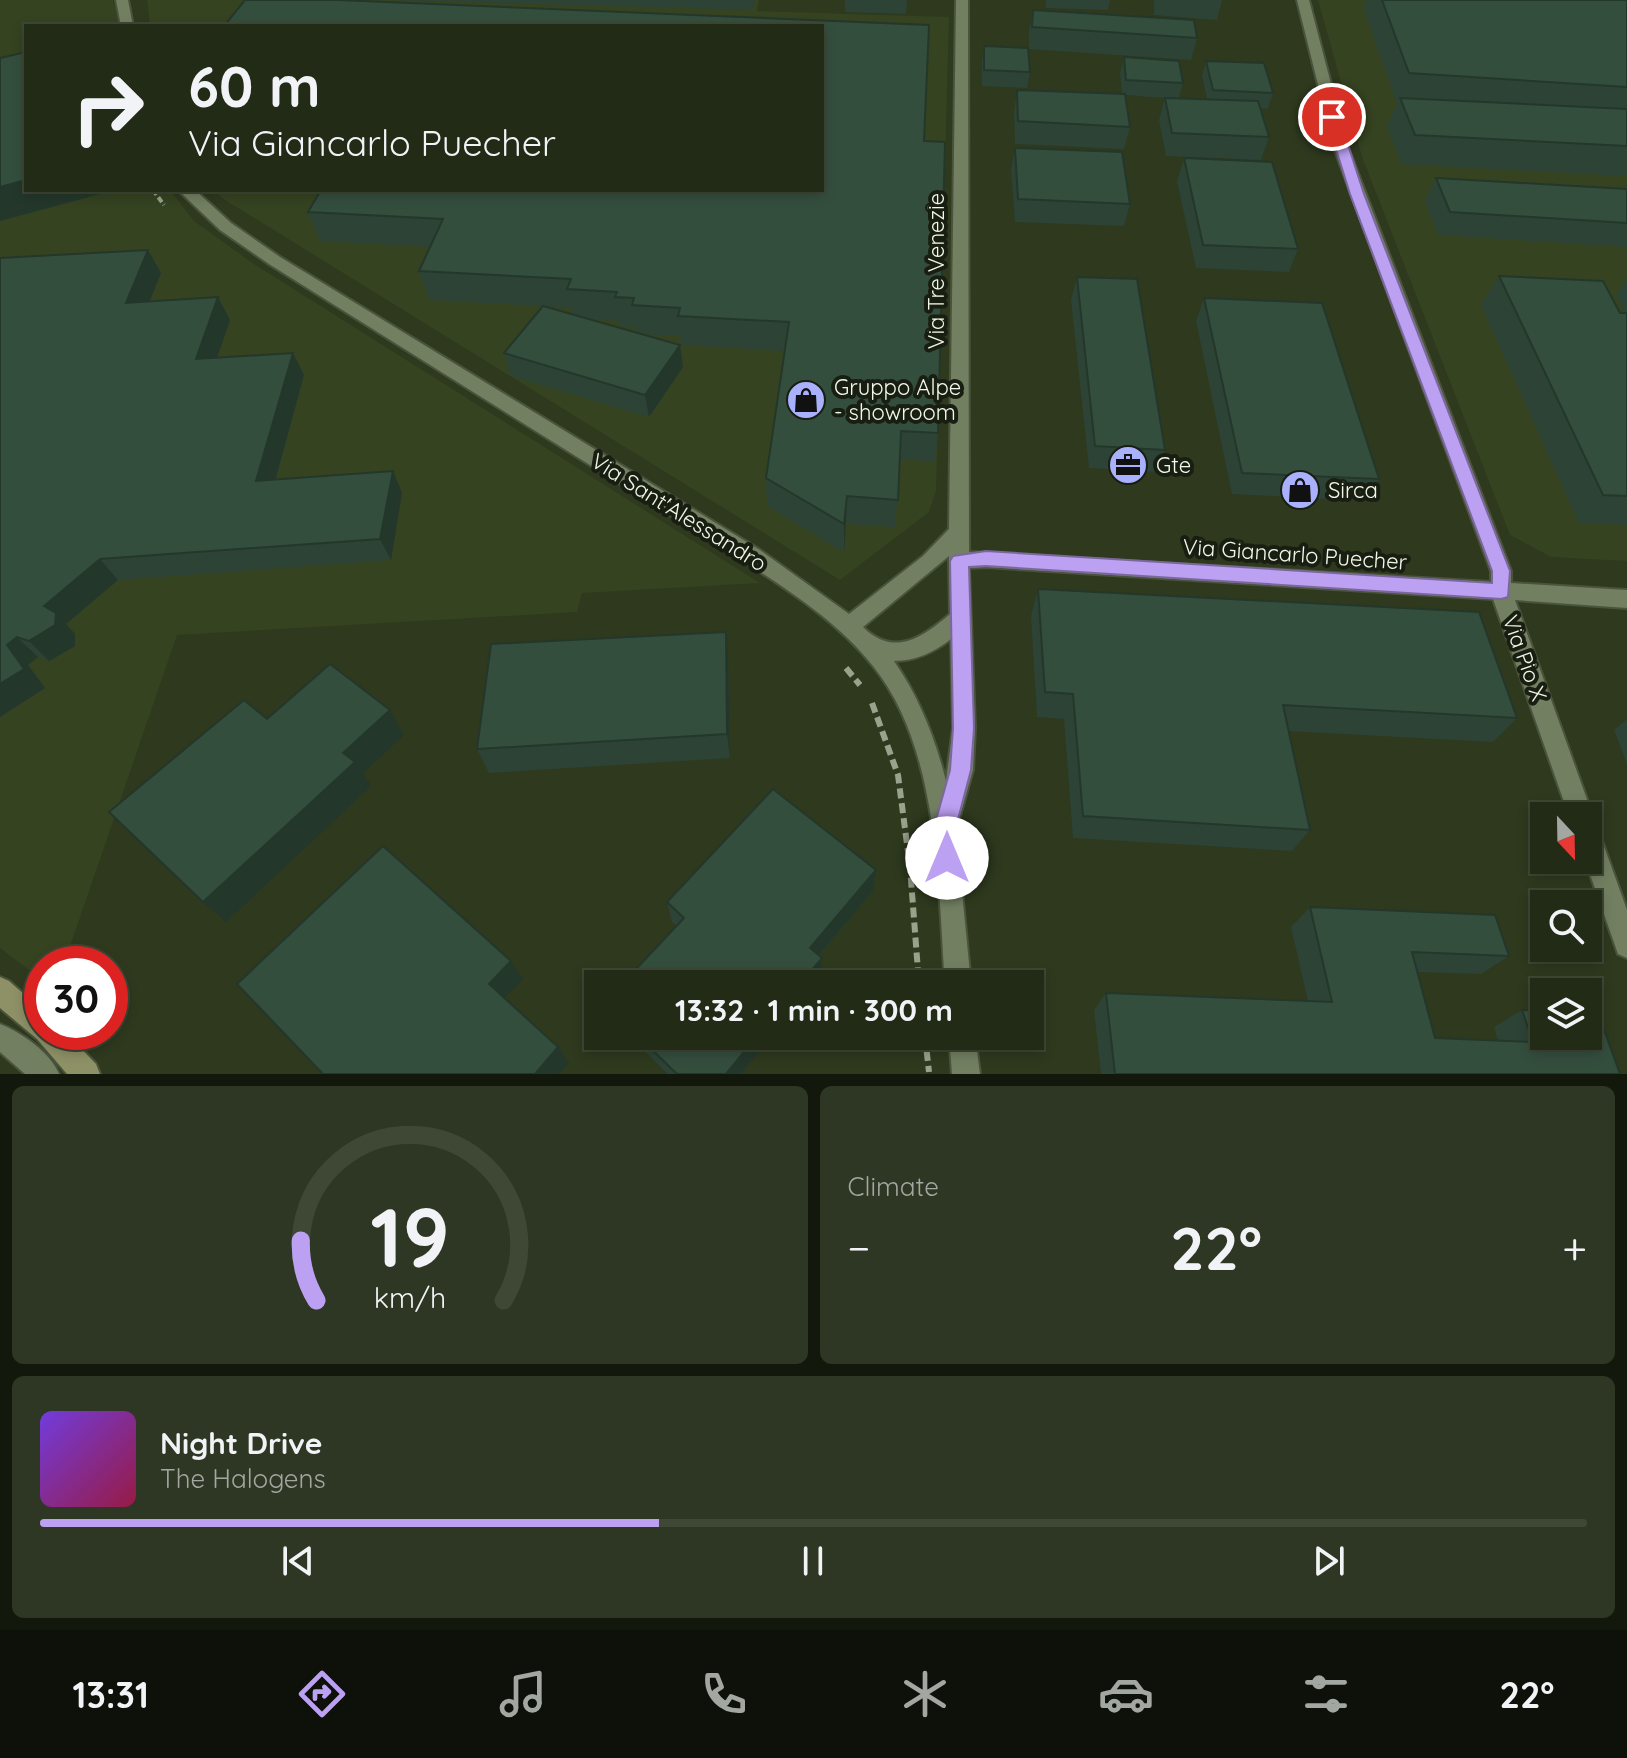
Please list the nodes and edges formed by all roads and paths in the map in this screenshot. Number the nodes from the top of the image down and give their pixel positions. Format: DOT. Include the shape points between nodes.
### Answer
graph roads {
  1 [pos="122,0"];
  2 [pos="962,0"];
  3 [pos="1303,0"];
  4 [pos="127,24"];
  5 [pos="154,192"];
  6 [pos="188,192"];
  7 [pos="170,209"];
  8 [pos="960,531"];
  9 [pos="959,561"];
  10 [pos="1501,591"];
  11 [pos="1627,599"];
  12 [pos="963,615"];
  13 [pos="850,625"];
  14 [pos="868,644"];
  15 [pos="844,666"];
  16 [pos="862,687"];
  17 [pos="870,698"];
  18 [pos="1576,802"];
  19 [pos="945,827"];
  20 [pos="1602,874"];
  21 [pos="1627,945"];
  22 [pos="918,970"];
  23 [pos="957,970"];
  24 [pos="0,990"];
  25 [pos="24,1012"];
  26 [pos="0,1037"];
  27 [pos="64,1050"];
  28 [pos="927,1050"];
  29 [pos="963,1050"];
  30 [pos="929,1072"];
  31 [pos="45,1074"];
  32 [pos="86,1074"];
  33 [pos="966,1074"];
  1 -- 4 [label="street"];
  2 -- 8 [label="street, Via Tre Venezie"];
  3 -- 10 [label="street, Via Pio X" via="1340,145 1501,571"];
  5 -- 7 [label="path"];
  6 -- 13 [label="street, Via Sant'Alessandro" via="215,217 298,273"];
  8 -- 9 [label="street, Via Tre Venezie"];
  8 -- 13 [label="street" via="930,562"];
  9 -- 10 [label="street, Via Giancarlo Puecher"];
  9 -- 12 [label="street, Via Tre Venezie"];
  10 -- 11 [label="street, Via Giancarlo Puecher"];
  10 -- 18 [label="street, Via Pio X"];
  12 -- 14 [label="street" via="919,649 883,652"];
  12 -- 19 [label="street, Via Tre Venezie" via="963,748"];
  13 -- 14 [label="street, Via Sant'Alessandro"];
  14 -- 19 [label="street, Via Sant'Alessandro" via="900,688 918,727"];
  15 -- 16 [label="path"];
  17 -- 22 [label="path" via="898,775"];
  19 -- 23 [label="street, Via Sant'Alessandro"];
  20 -- 21 [label="street"];
  24 -- 25 [label="main road"];
  26 -- 31 [label="street"];
  27 -- 32 [label="main road"];
  28 -- 30 [label="path"];
  29 -- 33 [label="street"];
}
